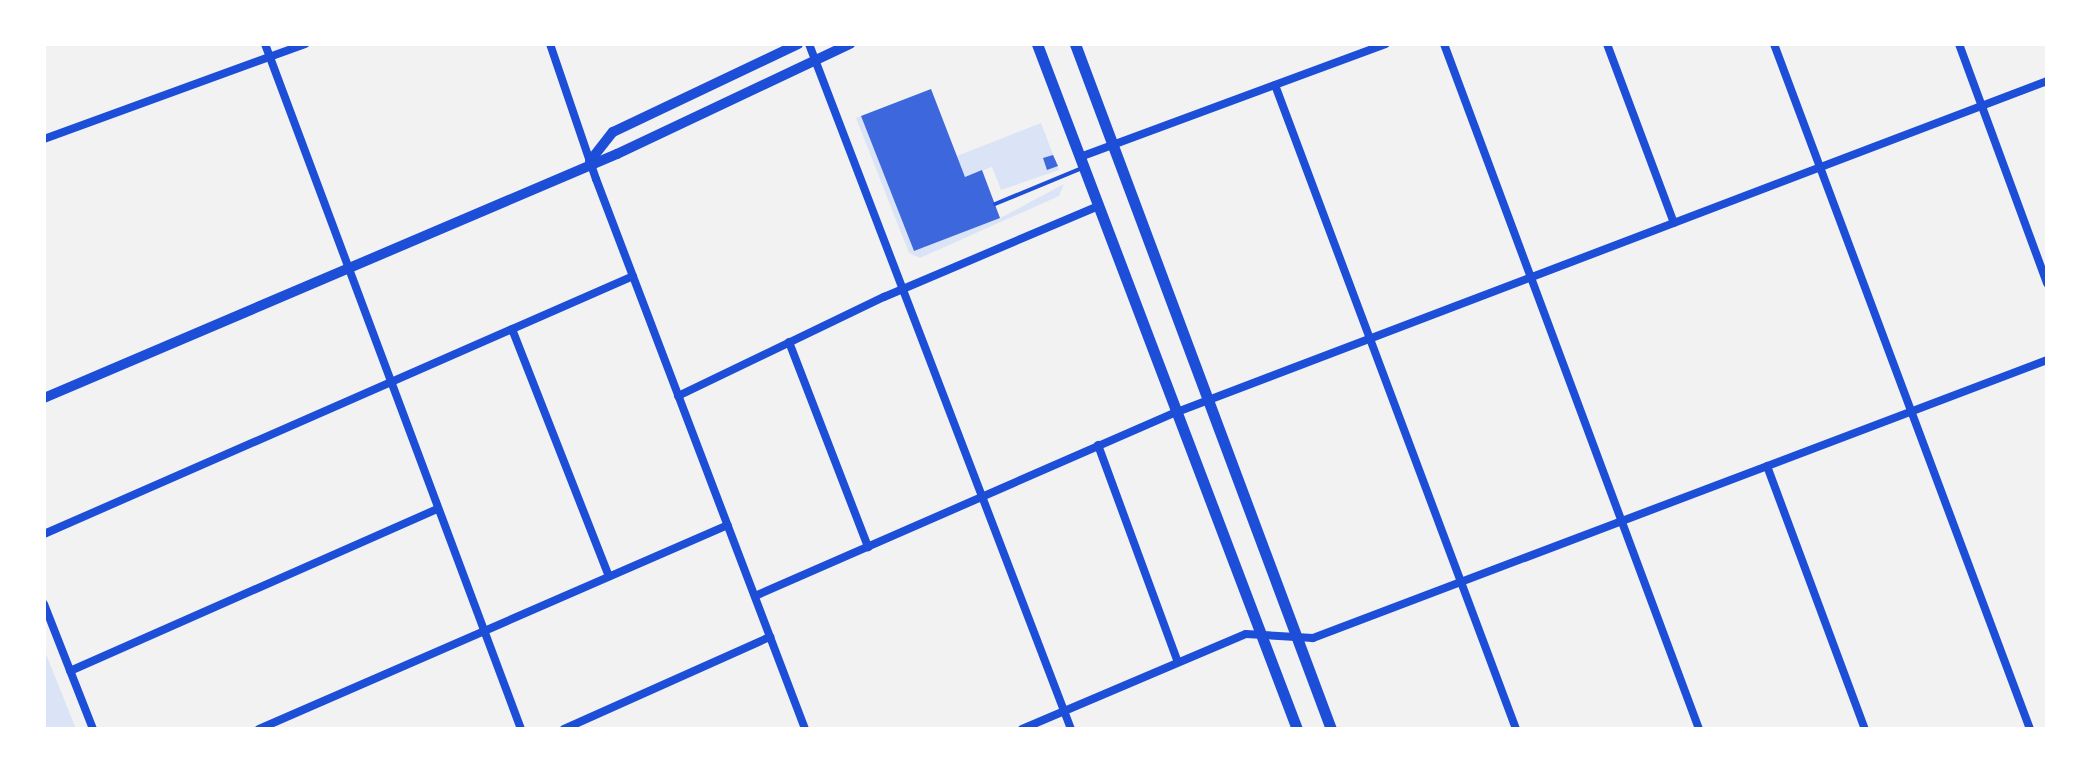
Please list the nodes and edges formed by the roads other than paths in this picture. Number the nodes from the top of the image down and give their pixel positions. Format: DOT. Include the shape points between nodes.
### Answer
graph roads {
  1 [pos="265,44"];
  2 [pos="305,44"];
  3 [pos="550,44"];
  4 [pos="798,44"];
  5 [pos="809,44"];
  6 [pos="850,44"];
  7 [pos="1037,44"];
  8 [pos="1075,44"];
  9 [pos="1386,44"];
  10 [pos="1444,44"];
  11 [pos="1607,44"];
  12 [pos="1774,44"];
  13 [pos="1959,44"];
  14 [pos="269,57"];
  15 [pos="815,59"];
  16 [pos="2047,81"];
  17 [pos="1275,85"];
  18 [pos="1982,106"];
  19 [pos="44,139"];
  20 [pos="1113,145"];
  21 [pos="590,161"];
  22 [pos="1082,162"];
  23 [pos="1820,167"];
  24 [pos="995,204"];
  25 [pos="1098,206"];
  26 [pos="1674,223"];
  27 [pos="345,267"];
  28 [pos="633,276"];
  29 [pos="1531,277"];
  30 [pos="2047,283"];
  31 [pos="903,289"];
  32 [pos="512,329"];
  33 [pos="1370,338"];
  34 [pos="789,342"];
  35 [pos="2047,360"];
  36 [pos="389,383"];
  37 [pos="678,396"];
  38 [pos="44,398"];
  39 [pos="1208,400"];
  40 [pos="1911,411"];
  41 [pos="1177,412"];
  42 [pos="1098,445"];
  43 [pos="1767,466"];
  44 [pos="982,496"];
  45 [pos="437,509"];
  46 [pos="1621,521"];
  47 [pos="728,525"];
  48 [pos="44,534"];
  49 [pos="868,547"];
  50 [pos="609,576"];
  51 [pos="1461,582"];
  52 [pos="755,596"];
  53 [pos="44,604"];
  54 [pos="484,631"];
  55 [pos="1261,634"];
  56 [pos="770,637"];
  57 [pos="1298,640"];
  58 [pos="1178,662"];
  59 [pos="70,671"];
  60 [pos="1064,710"];
  61 [pos="93,729"];
  62 [pos="259,729"];
  63 [pos="521,729"];
  64 [pos="564,729"];
  65 [pos="805,729"];
  66 [pos="1022,729"];
  67 [pos="1071,729"];
  68 [pos="1297,729"];
  69 [pos="1331,729"];
  70 [pos="1516,729"];
  71 [pos="1699,729"];
  72 [pos="1865,729"];
  73 [pos="2030,729"];
  1 -- 14 [label="street"];
  2 -- 14 [label="street"];
  3 -- 21 [label="street"];
  4 -- 21 [label="street" via="613,132"];
  5 -- 15 [label="street"];
  6 -- 15 [label="street"];
  7 -- 22 [label="main road"];
  8 -- 20 [label="main road"];
  9 -- 17 [label="street"];
  10 -- 29 [label="street"];
  11 -- 26 [label="street"];
  12 -- 23 [label="street"];
  13 -- 18 [label="street"];
  14 -- 19 [label="street"];
  14 -- 27 [label="street"];
  15 -- 21 [label="street" via="617,154"];
  15 -- 31 [label="street"];
  16 -- 18 [label="street"];
  17 -- 20 [label="street"];
  17 -- 33 [label="street"];
  18 -- 23 [label="street"];
  18 -- 30 [label="street"];
  20 -- 22 [label="street"];
  20 -- 39 [label="main road"];
  21 -- 27 [label="street"];
  21 -- 28 [label="street"];
  22 -- 24 [label="lane" via="1062,177"];
  22 -- 25 [label="main road"];
  23 -- 26 [label="street"];
  23 -- 40 [label="street"];
  25 -- 31 [label="street"];
  25 -- 41 [label="main road"];
  26 -- 29 [label="street"];
  27 -- 36 [label="street"];
  27 -- 38 [label="street"];
  28 -- 32 [label="street"];
  28 -- 37 [label="street"];
  29 -- 33 [label="street"];
  29 -- 46 [label="street"];
  31 -- 34 [label="street"];
  31 -- 44 [label="street"];
  32 -- 36 [label="street"];
  32 -- 50 [label="street"];
  33 -- 39 [label="street"];
  33 -- 51 [label="street"];
  34 -- 37 [label="street"];
  34 -- 49 [label="street"];
  35 -- 40 [label="street"];
  36 -- 45 [label="street"];
  36 -- 48 [label="street"];
  37 -- 47 [label="street"];
  39 -- 41 [label="street"];
  39 -- 57 [label="main road"];
  40 -- 43 [label="street"];
  40 -- 73 [label="street"];
  41 -- 42 [label="street"];
  41 -- 55 [label="main road"];
  42 -- 44 [label="street"];
  42 -- 58 [label="street"];
  43 -- 46 [label="street"];
  43 -- 72 [label="street"];
  44 -- 49 [label="street"];
  44 -- 60 [label="street"];
  45 -- 54 [label="street"];
  45 -- 59 [label="street"];
  46 -- 51 [label="street"];
  46 -- 71 [label="street"];
  47 -- 50 [label="street"];
  47 -- 52 [label="street"];
  49 -- 52 [label="street"];
  50 -- 54 [label="street"];
  51 -- 57 [label="street"];
  51 -- 70 [label="street"];
  52 -- 56 [label="street"];
  53 -- 59 [label="street"];
  54 -- 62 [label="street"];
  54 -- 63 [label="street"];
  55 -- 57 [label="street"];
  55 -- 58 [label="street" via="1246,634"];
  55 -- 68 [label="main road"];
  56 -- 64 [label="street"];
  56 -- 65 [label="street"];
  57 -- 69 [label="main road"];
  58 -- 60 [label="street"];
  59 -- 61 [label="street"];
  60 -- 66 [label="street"];
  60 -- 67 [label="street"];
}
